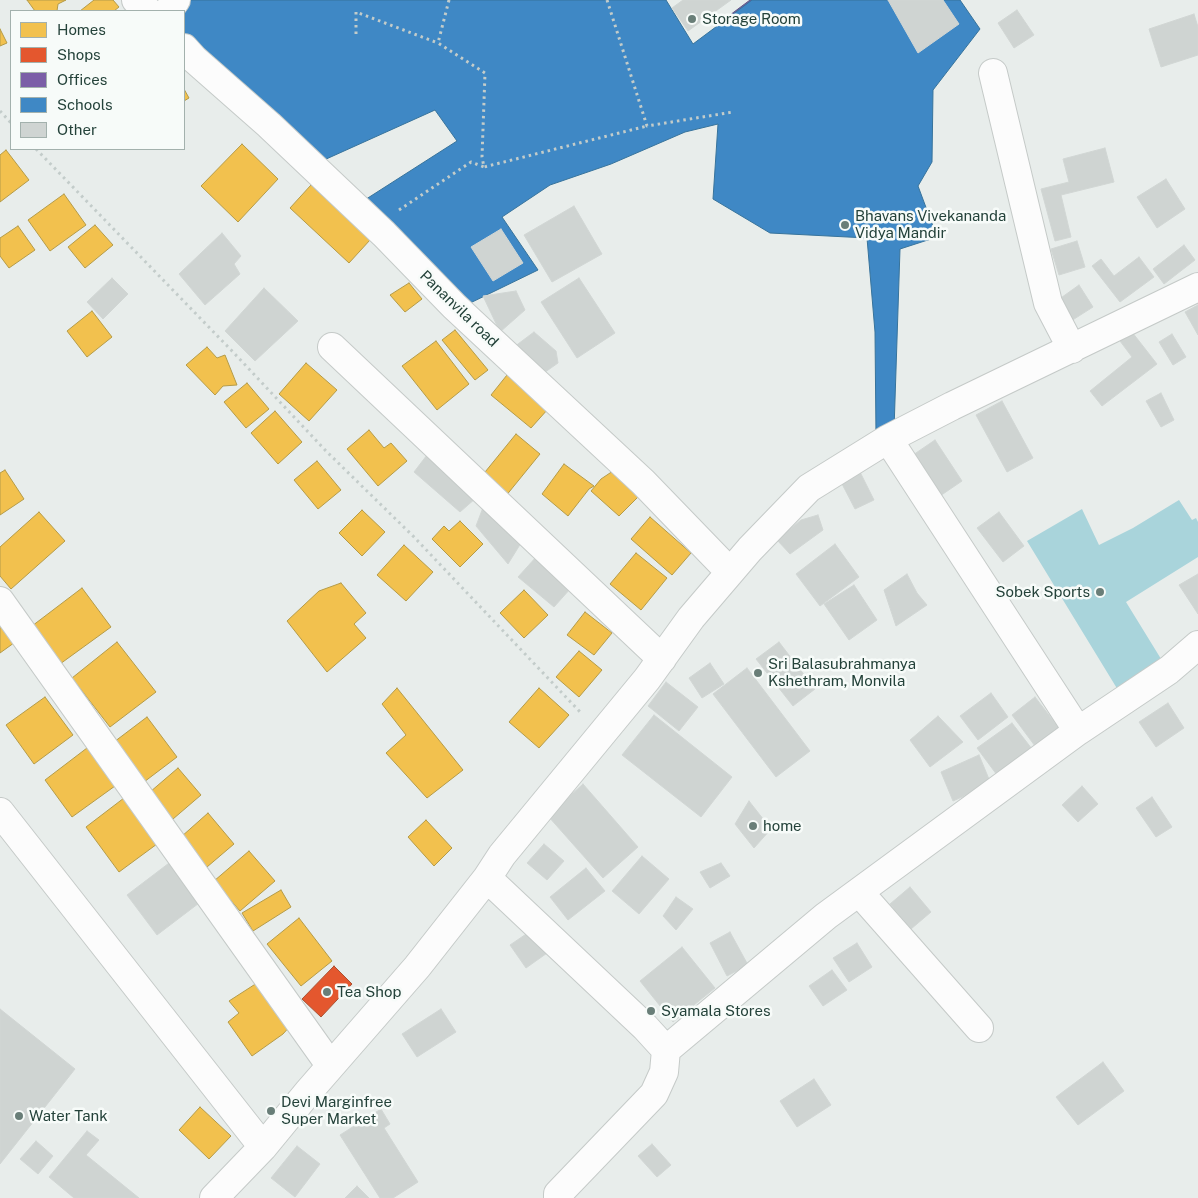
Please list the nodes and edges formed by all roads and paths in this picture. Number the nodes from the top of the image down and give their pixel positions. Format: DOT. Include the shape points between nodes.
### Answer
graph roads {
  1 [pos="136,0"];
  2 [pos="449,0"];
  3 [pos="607,0"];
  4 [pos="147,10"];
  5 [pos="356,34"];
  6 [pos="438,43"];
  7 [pos="185,49"];
  8 [pos="993,73"];
  9 [pos="0,111"];
  10 [pos="733,112"];
  11 [pos="10,122"];
  12 [pos="647,126"];
  13 [pos="37,150"];
  14 [pos="484,167"];
  15 [pos="375,226"];
  16 [pos="1198,287"];
  17 [pos="332,347"];
  18 [pos="1072,349"];
  19 [pos="888,439"];
  20 [pos="730,572"];
  21 [pos="0,601"];
  22 [pos="1198,645"];
  23 [pos="662,659"];
  24 [pos="1078,731"];
  25 [pos="602,735"];
  26 [pos="0,812"];
  27 [pos="487,878"];
  28 [pos="859,892"];
  29 [pos="979,1028"];
  30 [pos="666,1050"];
  31 [pos="330,1066"];
  32 [pos="263,1147"];
  33 [pos="214,1198"];
  34 [pos="558,1198"];
  1 -- 4 [label="street"];
  2 -- 6 [label="path"];
  3 -- 12 [label="path"];
  5 -- 6 [label="path" via="356,12"];
  6 -- 14 [label="path" via="485,73"];
  7 -- 15 [label="street, Pananvila road"];
  8 -- 18 [label="street" via="1048,303"];
  9 -- 11 [label="path"];
  10 -- 12 [label="path"];
  12 -- 14 [label="path"];
  13 -- 25 [label="path"];
  14 -- 15 [label="path" via="471,162"];
  15 -- 20 [label="street, Pananvila road" via="454,306 643,482"];
  16 -- 18 [label="street"];
  17 -- 23 [label="street"];
  18 -- 19 [label="street"];
  19 -- 20 [label="street" via="809,488"];
  19 -- 24 [label="street"];
  20 -- 23 [label="street"];
  21 -- 31 [label="street"];
  22 -- 24 [label="street" via="1169,670"];
  23 -- 25 [label="street"];
  24 -- 28 [label="street"];
  25 -- 27 [label="street" via="502,855"];
  26 -- 32 [label="street"];
  27 -- 30 [label="street" via="646,1026"];
  27 -- 31 [label="street" via="417,967"];
  28 -- 29 [label="street"];
  28 -- 30 [label="street"];
  30 -- 34 [label="street" via="664,1072 654,1094 558,1194"];
  31 -- 32 [label="street"];
  32 -- 33 [label="street"];
}
